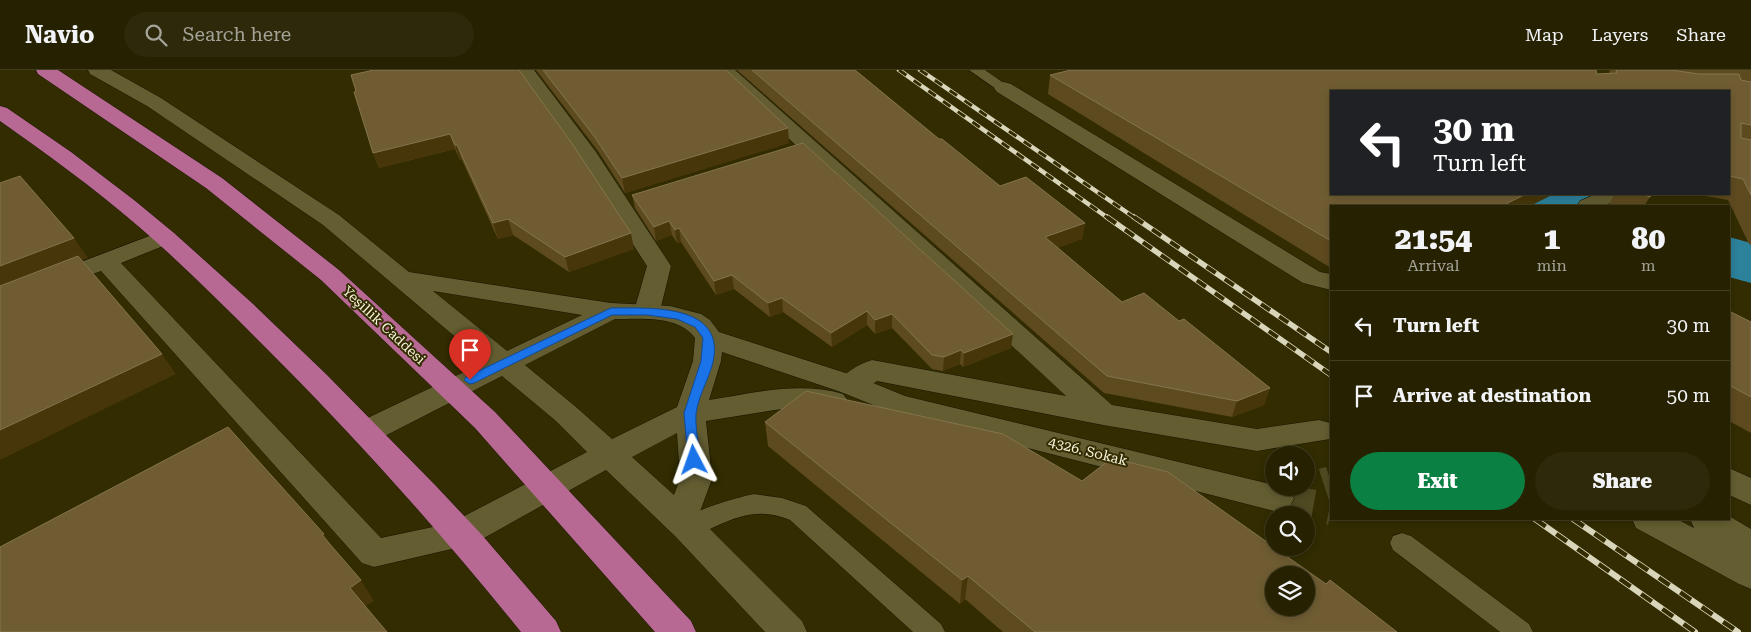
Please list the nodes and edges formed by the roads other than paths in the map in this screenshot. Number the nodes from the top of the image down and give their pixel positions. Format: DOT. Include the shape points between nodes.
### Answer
graph roads {
  1 [pos="45,70"];
  2 [pos="97,70"];
  3 [pos="524,70"];
  4 [pos="724,70"];
  5 [pos="976,70"];
  6 [pos="1004,88"];
  7 [pos="0,112"];
  8 [pos="165,237"];
  9 [pos="105,261"];
  10 [pos="70,275"];
  11 [pos="401,278"];
  12 [pos="1330,282"];
  13 [pos="611,311"];
  14 [pos="647,311"];
  15 [pos="709,338"];
  16 [pos="504,364"];
  17 [pos="851,385"];
  18 [pos="453,389"];
  19 [pos="898,405"];
  20 [pos="690,413"];
  21 [pos="1103,414"];
  22 [pos="1319,431"];
  23 [pos="366,432"];
  24 [pos="610,456"];
  25 [pos="1730,481"];
  26 [pos="546,487"];
  27 [pos="1751,493"];
  28 [pos="1278,499"];
  29 [pos="1650,520"];
  30 [pos="1708,520"];
  31 [pos="684,524"];
  32 [pos="460,534"];
  33 [pos="1402,543"];
  34 [pos="1751,545"];
  35 [pos="1751,574"];
  36 [pos="543,632"];
  37 [pos="678,632"];
  38 [pos="789,632"];
  39 [pos="932,632"];
  40 [pos="1520,632"];
  1 -- 18 [label="highway, Yeşillik Caddesi" via="214,182 330,275"];
  2 -- 11 [label="street" via="154,102 332,220"];
  3 -- 14 [label="street" via="588,157 628,201 659,266"];
  4 -- 21 [label="street" via="799,149"];
  5 -- 6 [label="lane"];
  6 -- 12 [label="street" via="1312,278"];
  7 -- 8 [label="highway" via="62,155"];
  8 -- 9 [label="street"];
  8 -- 23 [label="highway"];
  9 -- 10 [label="street"];
  9 -- 32 [label="street" via="374,553"];
  11 -- 13 [label="street"];
  11 -- 16 [label="street"];
  13 -- 14 [label="street"];
  13 -- 16 [label="street"];
  14 -- 15 [label="street" via="679,316 699,324"];
  15 -- 17 [label="street"];
  15 -- 20 [label="street" via="707,361"];
  16 -- 18 [label="street"];
  16 -- 24 [label="street" via="566,414"];
  17 -- 19 [label="street"];
  17 -- 21 [label="street" via="872,370"];
  18 -- 23 [label="street"];
  18 -- 26 [label="highway, Yeşillik Caddesi"];
  19 -- 20 [label="street" via="788,398"];
  19 -- 28 [label="street, 4326. Sokak"];
  20 -- 24 [label="street"];
  20 -- 31 [label="street" via="696,479"];
  21 -- 22 [label="street" via="1257,440"];
  23 -- 32 [label="highway"];
  24 -- 26 [label="street"];
  24 -- 31 [label="street"];
  25 -- 27 [label="street"];
  26 -- 32 [label="street"];
  26 -- 37 [label="highway, Yeşillik Caddesi"];
  29 -- 35 [label="street"];
  30 -- 34 [label="street"];
  31 -- 38 [label="street"];
  31 -- 39 [label="lane" via="736,505 765,502 783,506 798,513"];
  32 -- 36 [label="highway"];
  33 -- 40 [label="lane"];
}
